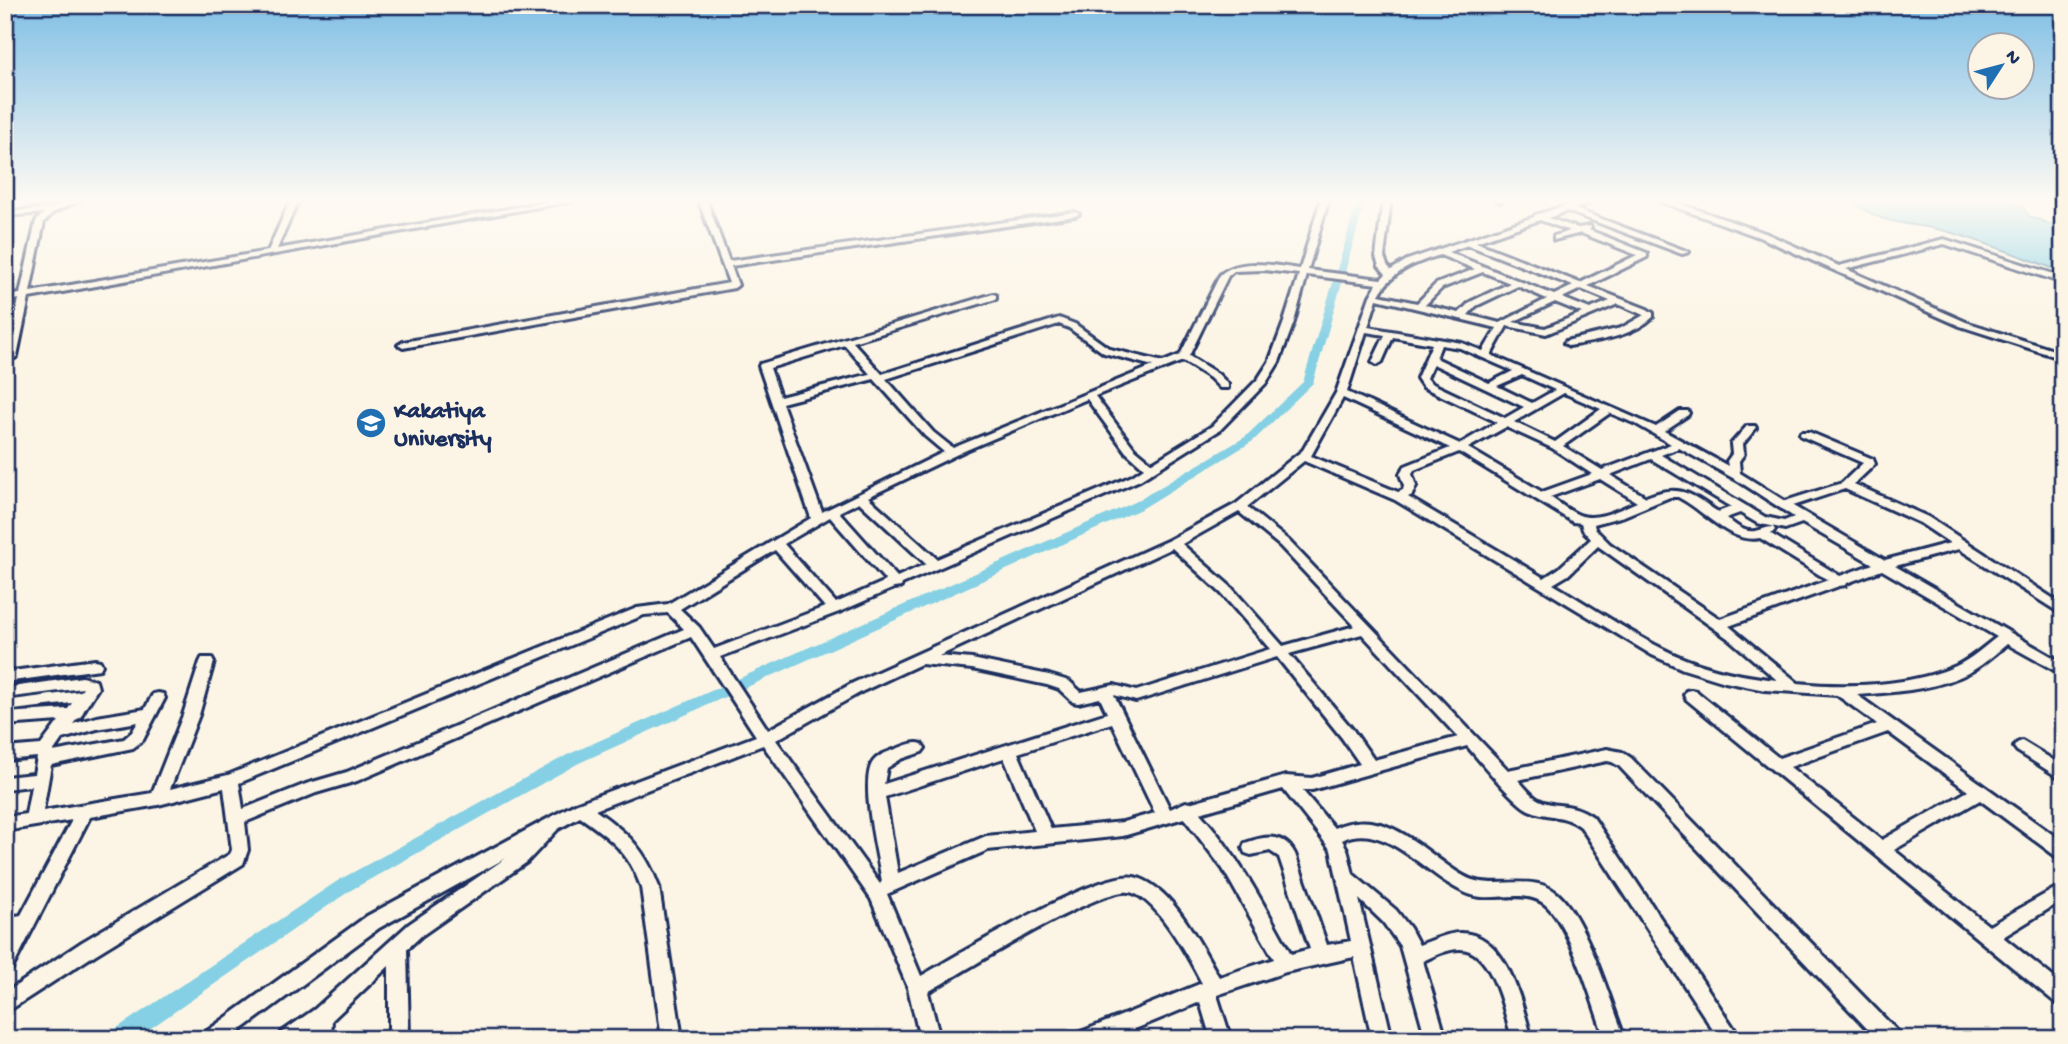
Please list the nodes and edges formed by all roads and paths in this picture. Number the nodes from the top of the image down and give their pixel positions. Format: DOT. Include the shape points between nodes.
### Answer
graph roads {
  1 [pos="35,248"];
  2 [pos="273,248"];
  3 [pos="299,248"];
  4 [pos="720,248"];
  5 [pos="840,248"];
  6 [pos="1313,248"];
  7 [pos="1381,248"];
  8 [pos="1452,248"];
  9 [pos="1482,248"];
  10 [pos="1625,248"];
  11 [pos="1673,248"];
  12 [pos="1792,248"];
  13 [pos="1918,248"];
  14 [pos="1965,248"];
  15 [pos="1440,252"];
  16 [pos="1685,252"];
  17 [pos="271,253"];
  18 [pos="726,264"];
  19 [pos="1839,268"];
  20 [pos="1483,269"];
  21 [pos="1390,273"];
  22 [pos="1307,274"];
  23 [pos="2063,280"];
  24 [pos="1375,282"];
  25 [pos="1518,283"];
  26 [pos="1582,287"];
  27 [pos="25,296"];
  28 [pos="1374,296"];
  29 [pos="993,298"];
  30 [pos="5,299"];
  31 [pos="1556,299"];
  32 [pos="1618,301"];
  33 [pos="1419,309"];
  34 [pos="1591,313"];
  35 [pos="1462,316"];
  36 [pos="1503,324"];
  37 [pos="1364,329"];
  38 [pos="1390,334"];
  39 [pos="848,342"];
  40 [pos="1438,342"];
  41 [pos="1569,343"];
  42 [pos="402,345"];
  43 [pos="12,356"];
  44 [pos="1485,356"];
  45 [pos="2063,356"];
  46 [pos="1184,357"];
  47 [pos="1430,359"];
  48 [pos="1377,362"];
  49 [pos="1163,365"];
  50 [pos="1520,372"];
  51 [pos="878,376"];
  52 [pos="1224,386"];
  53 [pos="1490,386"];
  54 [pos="1562,390"];
  55 [pos="1341,393"];
  56 [pos="1089,395"];
  57 [pos="778,401"];
  58 [pos="1533,407"];
  59 [pos="1608,409"];
  60 [pos="1684,413"];
  61 [pos="1506,422"];
  62 [pos="1751,428"];
  63 [pos="1657,431"];
  64 [pos="1805,433"];
  65 [pos="1678,445"];
  66 [pos="1556,446"];
  67 [pos="1460,448"];
  68 [pos="951,452"];
  69 [pos="1652,455"];
  70 [pos="1303,456"];
  71 [pos="1701,458"];
  72 [pos="1672,467"];
  73 [pos="1150,468"];
  74 [pos="1602,474"];
  75 [pos="1734,475"];
  76 [pos="1846,485"];
  77 [pos="1543,496"];
  78 [pos="861,497"];
  79 [pos="1399,497"];
  80 [pos="1647,503"];
  81 [pos="1784,505"];
  82 [pos="1240,507"];
  83 [pos="1741,509"];
  84 [pos="831,512"];
  85 [pos="1717,517"];
  86 [pos="1803,518"];
  87 [pos="818,519"];
  88 [pos="1587,521"];
  89 [pos="1778,525"];
  90 [pos="1762,534"];
  91 [pos="1597,540"];
  92 [pos="1173,543"];
  93 [pos="778,544"];
  94 [pos="1961,544"];
  95 [pos="935,565"];
  96 [pos="1883,565"];
  97 [pos="1841,582"];
  98 [pos="1545,583"];
  99 [pos="896,584"];
  100 [pos="671,608"];
  101 [pos="834,609"];
  102 [pos="2063,611"];
  103 [pos="1718,625"];
  104 [pos="1365,628"];
  105 [pos="694,630"];
  106 [pos="2007,637"];
  107 [pos="1282,652"];
  108 [pos="715,659"];
  109 [pos="918,659"];
  110 [pos="207,662"];
  111 [pos="95,665"];
  112 [pos="2063,670"];
  113 [pos="5,677"];
  114 [pos="1793,686"];
  115 [pos="34,689"];
  116 [pos="1842,691"];
  117 [pos="5,693"];
  118 [pos="1105,693"];
  119 [pos="1691,695"];
  120 [pos="87,696"];
  121 [pos="158,698"];
  122 [pos="22,704"];
  123 [pos="5,706"];
  124 [pos="75,714"];
  125 [pos="150,714"];
  126 [pos="1116,716"];
  127 [pos="5,719"];
  128 [pos="1889,726"];
  129 [pos="60,734"];
  130 [pos="766,738"];
  131 [pos="1469,740"];
  132 [pos="2022,747"];
  133 [pos="916,748"];
  134 [pos="1009,751"];
  135 [pos="5,754"];
  136 [pos="45,755"];
  137 [pos="1777,765"];
  138 [pos="1371,768"];
  139 [pos="2063,774"];
  140 [pos="1504,777"];
  141 [pos="41,779"];
  142 [pos="231,780"];
  143 [pos="1286,782"];
  144 [pos="5,783"];
  145 [pos="1980,792"];
  146 [pos="876,793"];
  147 [pos="158,799"];
  148 [pos="581,808"];
  149 [pos="1186,809"];
  150 [pos="85,811"];
  151 [pos="1165,816"];
  152 [pos="235,819"];
  153 [pos="33,820"];
  154 [pos="557,822"];
  155 [pos="5,824"];
  156 [pos="1045,836"];
  157 [pos="1332,837"];
  158 [pos="1251,848"];
  159 [pos="1880,849"];
  160 [pos="2063,852"];
  161 [pos="1346,878"];
  162 [pos="884,890"];
  163 [pos="2063,891"];
  164 [pos="25,922"];
  165 [pos="5,926"];
  166 [pos="1988,936"];
  167 [pos="398,947"];
  168 [pos="1360,948"];
  169 [pos="1321,953"];
  170 [pos="1413,956"];
  171 [pos="5,962"];
  172 [pos="1287,964"];
  173 [pos="917,988"];
  174 [pos="1210,988"];
  175 [pos="2063,998"];
  176 [pos="5,1004"];
  177 [pos="322,1016"];
  178 [pos="213,1039"];
  179 [pos="289,1039"];
  180 [pos="321,1039"];
  181 [pos="399,1039"];
  182 [pos="672,1039"];
  183 [pos="930,1039"];
  184 [pos="1088,1039"];
  185 [pos="1222,1039"];
  186 [pos="1382,1039"];
  187 [pos="1436,1039"];
  188 [pos="1522,1039"];
  189 [pos="1615,1039"];
  190 [pos="1731,1039"];
  191 [pos="1891,1039"];
  1 -- 27 [label="street"];
  2 -- 17 [label="street"];
  3 -- 17 [label="street"];
  4 -- 18 [label="street"];
  5 -- 18 [label="street"];
  6 -- 22 [label="street"];
  7 -- 21 [label="street" via="1383,266"];
  8 -- 15 [label="street"];
  9 -- 26 [label="street"];
  10 -- 26 [label="street" via="1644,255"];
  11 -- 16 [label="street"];
  12 -- 19 [label="street"];
  13 -- 19 [label="street"];
  14 -- 23 [label="street"];
  15 -- 20 [label="street"];
  15 -- 21 [label="street"];
  17 -- 27 [label="street"];
  18 -- 42 [label="street" via="734,285"];
  19 -- 45 [label="street" via="1964,324"];
  20 -- 25 [label="street"];
  20 -- 33 [label="street" via="1439,286"];
  21 -- 24 [label="street"];
  22 -- 24 [label="street"];
  22 -- 46 [label="street" via="1264,267 1232,269 1224,275"];
  22 -- 73 [label="street" via="1274,362 1262,381 1216,428"];
  24 -- 28 [label="street"];
  25 -- 31 [label="street"];
  25 -- 35 [label="street" via="1473,304"];
  26 -- 31 [label="street"];
  26 -- 32 [label="street"];
  27 -- 30 [label="street"];
  27 -- 43 [label="street"];
  28 -- 33 [label="street"];
  28 -- 37 [label="street"];
  29 -- 39 [label="street"];
  31 -- 34 [label="street"];
  31 -- 36 [label="street"];
  32 -- 34 [label="street"];
  32 -- 41 [label="street" via="1650,318 1606,336"];
  33 -- 35 [label="street"];
  34 -- 36 [label="street" via="1542,332"];
  35 -- 36 [label="street"];
  36 -- 44 [label="street"];
  37 -- 38 [label="street"];
  37 -- 55 [label="street"];
  38 -- 40 [label="street"];
  38 -- 48 [label="street"];
  39 -- 51 [label="street"];
  39 -- 57 [label="street" via="764,366"];
  40 -- 44 [label="street"];
  40 -- 47 [label="street"];
  44 -- 50 [label="street"];
  46 -- 49 [label="street"];
  46 -- 52 [label="street"];
  47 -- 53 [label="street"];
  47 -- 61 [label="street" via="1422,379 1427,385"];
  49 -- 51 [label="street" via="1107,351 1059,321"];
  49 -- 56 [label="street"];
  50 -- 53 [label="street"];
  50 -- 54 [label="street"];
  51 -- 57 [label="street"];
  51 -- 68 [label="street"];
  53 -- 58 [label="street"];
  54 -- 58 [label="street"];
  54 -- 59 [label="street"];
  55 -- 67 [label="street"];
  55 -- 70 [label="street"];
  56 -- 68 [label="street"];
  56 -- 73 [label="street" via="1130,450"];
  57 -- 87 [label="street"];
  58 -- 61 [label="street"];
  59 -- 63 [label="street"];
  59 -- 66 [label="street"];
  60 -- 63 [label="street"];
  61 -- 66 [label="street"];
  61 -- 67 [label="street"];
  62 -- 75 [label="street" via="1738,440"];
  63 -- 65 [label="street"];
  64 -- 76 [label="street" via="1869,461"];
  65 -- 69 [label="street"];
  65 -- 71 [label="street"];
  66 -- 74 [label="street"];
  67 -- 77 [label="street"];
  67 -- 79 [label="street" via="1406,471 1410,486"];
  68 -- 78 [label="street"];
  69 -- 72 [label="street"];
  69 -- 74 [label="street"];
  70 -- 79 [label="street"];
  70 -- 82 [label="street"];
  71 -- 72 [label="street"];
  71 -- 75 [label="street"];
  72 -- 83 [label="street"];
  73 -- 95 [label="street" via="1100,495"];
  74 -- 77 [label="street"];
  74 -- 80 [label="street"];
  75 -- 81 [label="street"];
  76 -- 81 [label="street"];
  76 -- 94 [label="street" via="1924,520"];
  77 -- 88 [label="street" via="1567,514"];
  78 -- 84 [label="street"];
  78 -- 95 [label="street"];
  79 -- 98 [label="street"];
  80 -- 85 [label="street" via="1678,494"];
  80 -- 88 [label="street"];
  81 -- 86 [label="street"];
  82 -- 92 [label="street"];
  82 -- 104 [label="street" via="1284,543"];
  83 -- 85 [label="street"];
  83 -- 89 [label="street"];
  84 -- 87 [label="street"];
  84 -- 99 [label="street"];
  85 -- 90 [label="street" via="1744,534"];
  86 -- 89 [label="street"];
  86 -- 96 [label="street"];
  87 -- 93 [label="street"];
  88 -- 91 [label="street"];
  89 -- 90 [label="street"];
  90 -- 97 [label="street"];
  91 -- 98 [label="street"];
  91 -- 103 [label="street"];
  92 -- 107 [label="street" via="1216,578"];
  92 -- 109 [label="street"];
  93 -- 100 [label="street"];
  93 -- 101 [label="street"];
  94 -- 96 [label="street"];
  94 -- 102 [label="street"];
  95 -- 99 [label="street"];
  96 -- 97 [label="street"];
  96 -- 106 [label="street"];
  97 -- 103 [label="street"];
  98 -- 114 [label="street" via="1687,667"];
  99 -- 101 [label="street"];
  100 -- 105 [label="street"];
  100 -- 142 [label="street" via="642,611"];
  101 -- 108 [label="street"];
  103 -- 114 [label="street"];
  104 -- 107 [label="street"];
  104 -- 131 [label="street"];
  105 -- 108 [label="street"];
  105 -- 152 [label="street" via="351,778 312,788"];
  106 -- 112 [label="street"];
  106 -- 116 [label="street" via="1955,673 1895,688"];
  107 -- 118 [label="street" via="1136,696 1121,690"];
  107 -- 138 [label="street"];
  108 -- 130 [label="street"];
  109 -- 118 [label="street" via="972,664 1049,680 1064,685 1078,698"];
  109 -- 130 [label="street"];
  110 -- 147 [label="street"];
  111 -- 113 [label="street"];
  114 -- 116 [label="street"];
  115 -- 117 [label="street"];
  115 -- 120 [label="street" via="87,682 91,688"];
  115 -- 122 [label="street"];
  116 -- 128 [label="street"];
  118 -- 126 [label="street"];
  119 -- 137 [label="street"];
  120 -- 122 [label="street"];
  120 -- 124 [label="street"];
  121 -- 125 [label="street"];
  122 -- 123 [label="street"];
  124 -- 127 [label="street"];
  124 -- 129 [label="street"];
  125 -- 129 [label="street"];
  125 -- 136 [label="street" via="128,744"];
  126 -- 134 [label="street"];
  126 -- 151 [label="street"];
  128 -- 137 [label="street"];
  128 -- 145 [label="street"];
  129 -- 136 [label="street"];
  130 -- 148 [label="street"];
  130 -- 162 [label="street"];
  131 -- 138 [label="street"];
  131 -- 140 [label="street"];
  132 -- 139 [label="street"];
  133 -- 146 [label="street" via="877,767"];
  134 -- 146 [label="street"];
  134 -- 156 [label="street"];
  135 -- 136 [label="street"];
  136 -- 141 [label="street"];
  137 -- 159 [label="street"];
  138 -- 143 [label="street" via="1312,784"];
  140 -- 190 [label="street" via="1534,806 1568,810 1587,822"];
  140 -- 191 [label="street" via="1607,755 1625,762"];
  141 -- 144 [label="street"];
  141 -- 153 [label="street"];
  142 -- 147 [label="street"];
  142 -- 152 [label="street"];
  143 -- 149 [label="street"];
  143 -- 157 [label="street"];
  145 -- 159 [label="street"];
  145 -- 160 [label="street"];
  146 -- 162 [label="street"];
  147 -- 150 [label="street"];
  148 -- 154 [label="street"];
  148 -- 182 [label="street" via="624,840 644,867"];
  149 -- 151 [label="street"];
  149 -- 172 [label="street" via="1212,837"];
  150 -- 153 [label="street"];
  150 -- 164 [label="street"];
  151 -- 156 [label="street" via="1104,832"];
  152 -- 176 [label="street" via="240,853 230,865"];
  153 -- 155 [label="street"];
  154 -- 167 [label="street" via="521,857 415,930"];
  154 -- 178 [label="street" via="373,922"];
  156 -- 162 [label="street" via="986,843 936,862"];
  157 -- 161 [label="street"];
  157 -- 189 [label="street" via="1352,828 1377,830 1475,888 1536,889 1546,894 1567,918"];
  158 -- 169 [label="street" via="1273,843 1286,854"];
  159 -- 166 [label="street"];
  161 -- 168 [label="street"];
  161 -- 170 [label="street" via="1394,919"];
  162 -- 173 [label="street"];
  163 -- 166 [label="street"];
  164 -- 165 [label="street"];
  164 -- 171 [label="street"];
  166 -- 175 [label="street"];
  167 -- 177 [label="street"];
  167 -- 181 [label="street"];
  168 -- 169 [label="street"];
  168 -- 186 [label="street"];
  169 -- 172 [label="street"];
  170 -- 187 [label="street"];
  170 -- 188 [label="street" via="1460,940 1480,946 1499,968"];
  172 -- 174 [label="street"];
  173 -- 174 [label="street" via="1062,908 1128,883 1140,888 1178,925"];
  173 -- 183 [label="street"];
  174 -- 184 [label="street"];
  174 -- 185 [label="street"];
  177 -- 179 [label="street"];
  177 -- 180 [label="street"];
}
